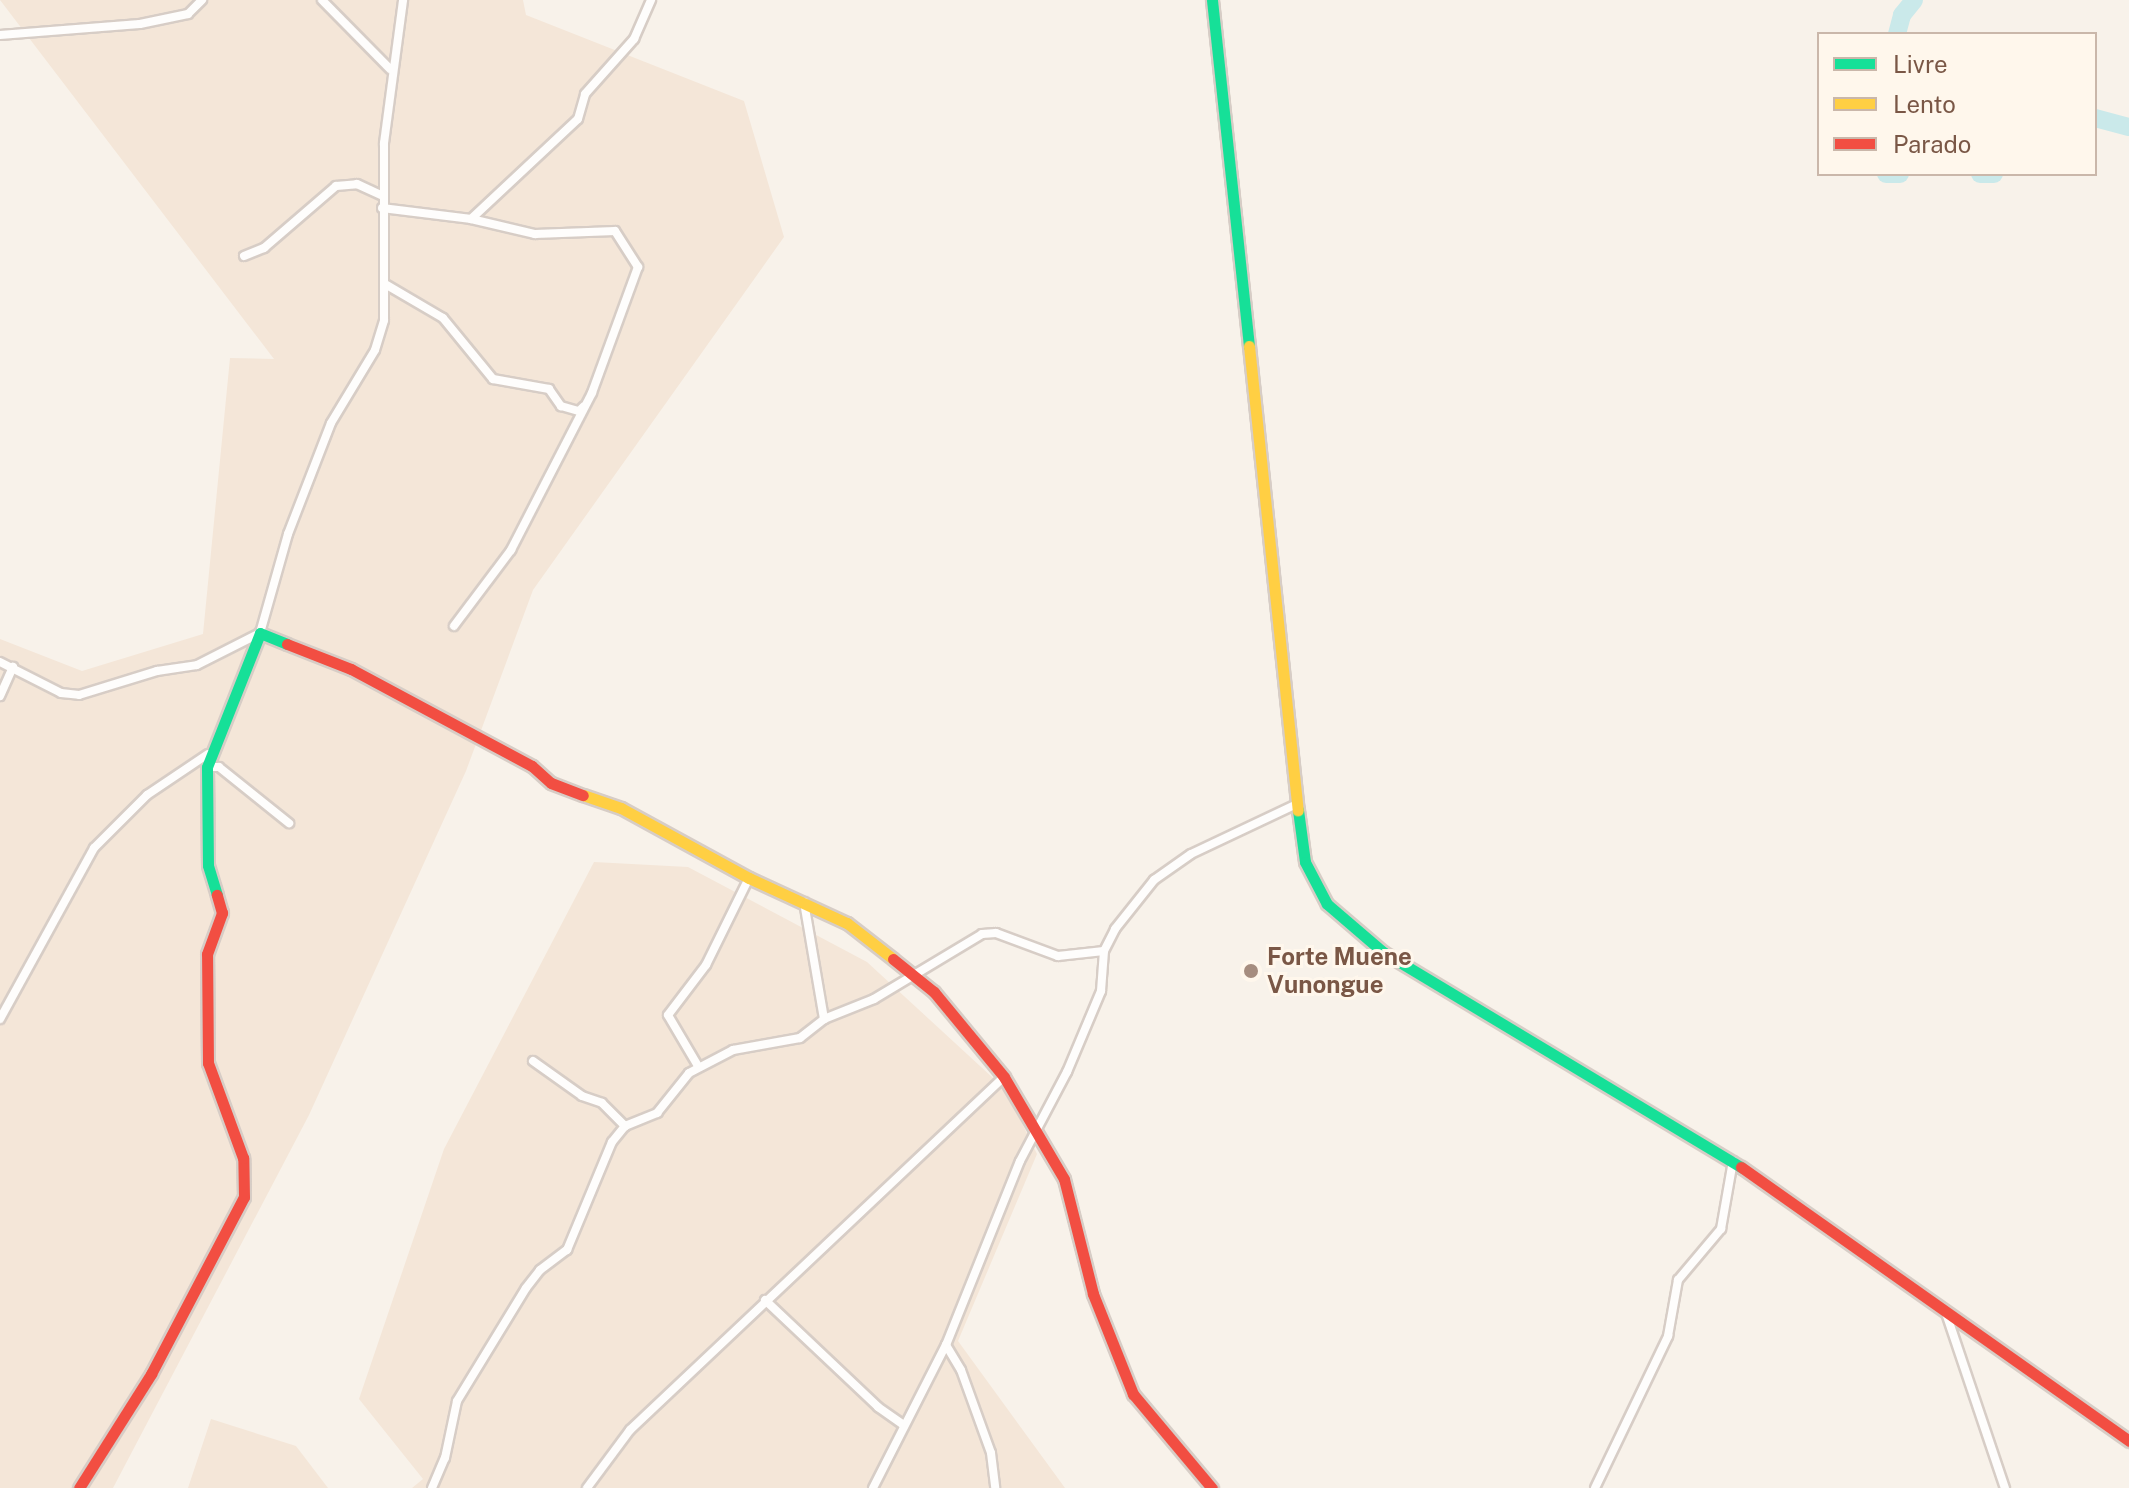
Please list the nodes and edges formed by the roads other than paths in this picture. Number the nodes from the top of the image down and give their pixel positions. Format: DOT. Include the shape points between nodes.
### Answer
graph roads {
  1 [pos="202,0"];
  2 [pos="322,0"];
  3 [pos="403,0"];
  4 [pos="651,0"];
  5 [pos="1212,0"];
  6 [pos="0,35"];
  7 [pos="390,69"];
  8 [pos="381,195"];
  9 [pos="382,208"];
  10 [pos="471,219"];
  11 [pos="244,256"];
  12 [pos="385,284"];
  13 [pos="583,406"];
  14 [pos="454,626"];
  15 [pos="260,633"];
  16 [pos="0,662"];
  17 [pos="13,667"];
  18 [pos="0,696"];
  19 [pos="208,761"];
  20 [pos="1297,804"];
  21 [pos="289,823"];
  22 [pos="749,878"];
  23 [pos="804,902"];
  24 [pos="1104,951"];
  25 [pos="914,976"];
  26 [pos="0,1019"];
  27 [pos="824,1019"];
  28 [pos="533,1061"];
  29 [pos="698,1066"];
  30 [pos="1004,1077"];
  31 [pos="625,1126"];
  32 [pos="1035,1135"];
  33 [pos="1733,1161"];
  34 [pos="765,1300"];
  35 [pos="1945,1308"];
  36 [pos="946,1345"];
  37 [pos="904,1425"];
  38 [pos="2129,1441"];
  39 [pos="79,1488"];
  40 [pos="432,1488"];
  41 [pos="587,1488"];
  42 [pos="873,1488"];
  43 [pos="995,1488"];
  44 [pos="1212,1488"];
  45 [pos="1595,1488"];
  46 [pos="2005,1488"];
  1 -- 6 [label="street" via="188,14 140,24"];
  2 -- 7 [label="street"];
  3 -- 7 [label="street"];
  4 -- 10 [label="street" via="634,39 585,94 578,119"];
  5 -- 20 [label="street"];
  7 -- 8 [label="street"];
  8 -- 9 [label="street"];
  8 -- 11 [label="street" via="357,184 336,186 264,248"];
  9 -- 10 [label="street"];
  9 -- 12 [label="street" via="388,242"];
  10 -- 13 [label="street" via="535,234 615,231 637,259 636,281"];
  12 -- 13 [label="street" via="443,318 485,374 518,387 549,389 561,406 579,411"];
  12 -- 15 [label="street" via="375,350 331,423 288,534"];
  13 -- 14 [label="street" via="511,550"];
  15 -- 17 [label="street" via="197,665 157,671 87,694 61,693"];
  15 -- 19 [label="street" via="235,706"];
  15 -- 22 [label="street" via="351,669 532,766 551,783 621,808"];
  16 -- 17 [label="street"];
  17 -- 18 [label="street"];
  19 -- 21 [label="street"];
  19 -- 26 [label="street" via="147,795 94,848"];
  19 -- 39 [label="street" via="208,865 222,913 207,954 208,1073 243,1158 244,1197 151,1374"];
  20 -- 24 [label="street" via="1191,854 1154,880"];
  20 -- 33 [label="street" via="1313,883 1349,929"];
  22 -- 23 [label="street"];
  22 -- 29 [label="street" via="706,965 668,1015"];
  23 -- 25 [label="street" via="847,923"];
  23 -- 27 [label="street"];
  24 -- 25 [label="street" via="1058,956 989,932"];
  24 -- 32 [label="street" via="1101,991"];
  25 -- 27 [label="street"];
  25 -- 30 [label="street" via="953,1012"];
  27 -- 29 [label="street" via="791,1042 733,1050"];
  28 -- 31 [label="street" via="582,1096 602,1103"];
  29 -- 31 [label="street" via="657,1113"];
  30 -- 32 [label="street"];
  30 -- 34 [label="street"];
  31 -- 40 [label="street" via="597,1172 567,1250 526,1288 457,1401 445,1458"];
  32 -- 36 [label="street"];
  32 -- 44 [label="street" via="1064,1179 1083,1264 1130,1388"];
  33 -- 35 [label="street"];
  33 -- 45 [label="street" via="1721,1229 1678,1280 1668,1336"];
  34 -- 37 [label="street" via="878,1407"];
  34 -- 41 [label="street" via="630,1430"];
  35 -- 38 [label="street"];
  35 -- 46 [label="street"];
  36 -- 37 [label="street"];
  36 -- 43 [label="street" via="961,1370 991,1453"];
  37 -- 42 [label="street"];
}
